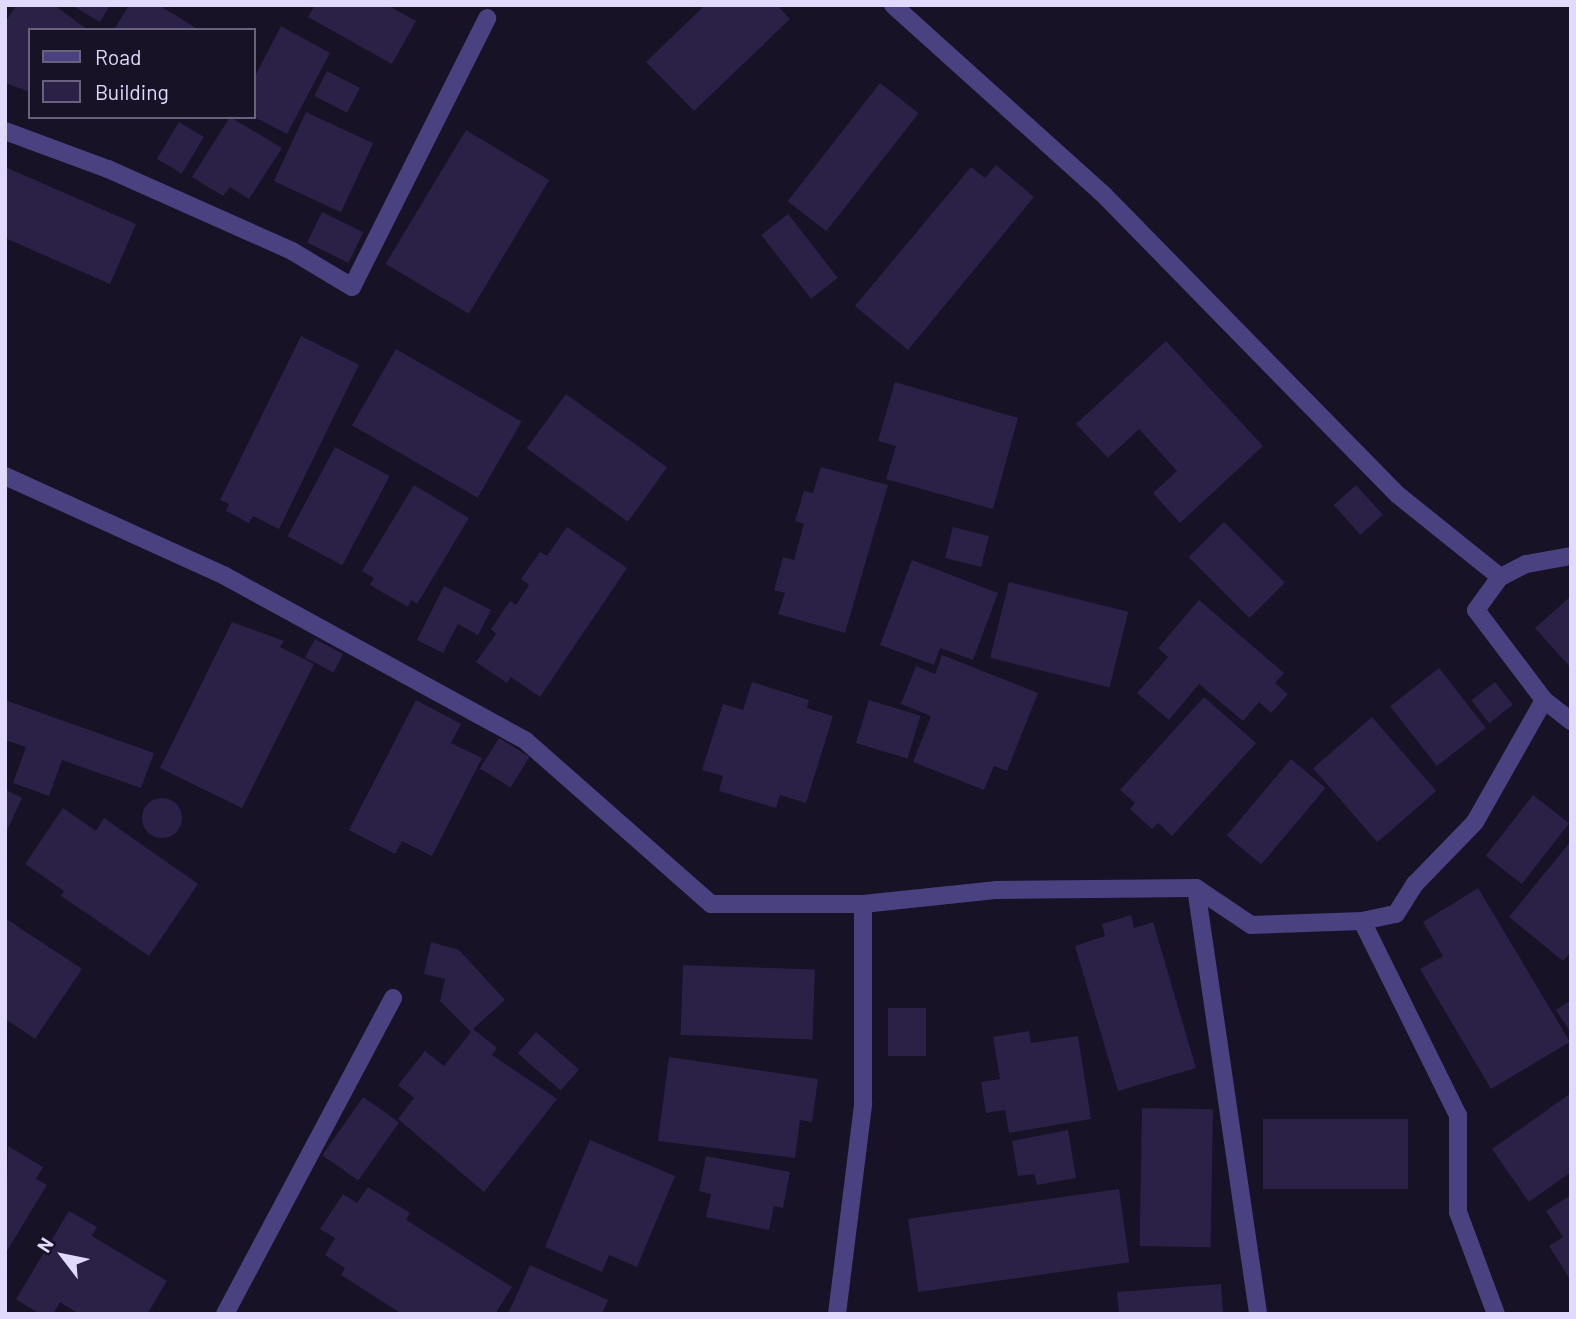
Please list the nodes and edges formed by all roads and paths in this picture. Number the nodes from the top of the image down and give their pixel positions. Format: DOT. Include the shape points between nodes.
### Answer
graph roads {
  1 [pos="894,5"];
  2 [pos="487,18"];
  3 [pos="5,131"];
  4 [pos="5,477"];
  5 [pos="1571,556"];
  6 [pos="1500,578"];
  7 [pos="1544,700"];
  8 [pos="1571,721"];
  9 [pos="1196,888"];
  10 [pos="863,904"];
  11 [pos="1362,921"];
  12 [pos="393,998"];
  13 [pos="225,1314"];
  14 [pos="837,1314"];
  15 [pos="1258,1314"];
  16 [pos="1496,1314"];
  1 -- 6 [label="street" via="1103,194 1398,495"];
  2 -- 3 [label="street" via="352,287 292,251 108,169"];
  4 -- 10 [label="street" via="225,576 526,741 711,904"];
  5 -- 6 [label="street" via="1525,564"];
  6 -- 7 [label="street" via="1476,610"];
  7 -- 8 [label="street"];
  7 -- 11 [label="street" via="1475,822 1415,884 1396,914"];
  9 -- 10 [label="street" via="997,890"];
  9 -- 11 [label="street" via="1251,925"];
  9 -- 15 [label="street"];
  10 -- 14 [label="street" via="863,1104"];
  11 -- 16 [label="street" via="1458,1115 1458,1212"];
  12 -- 13 [label="street"];
}
